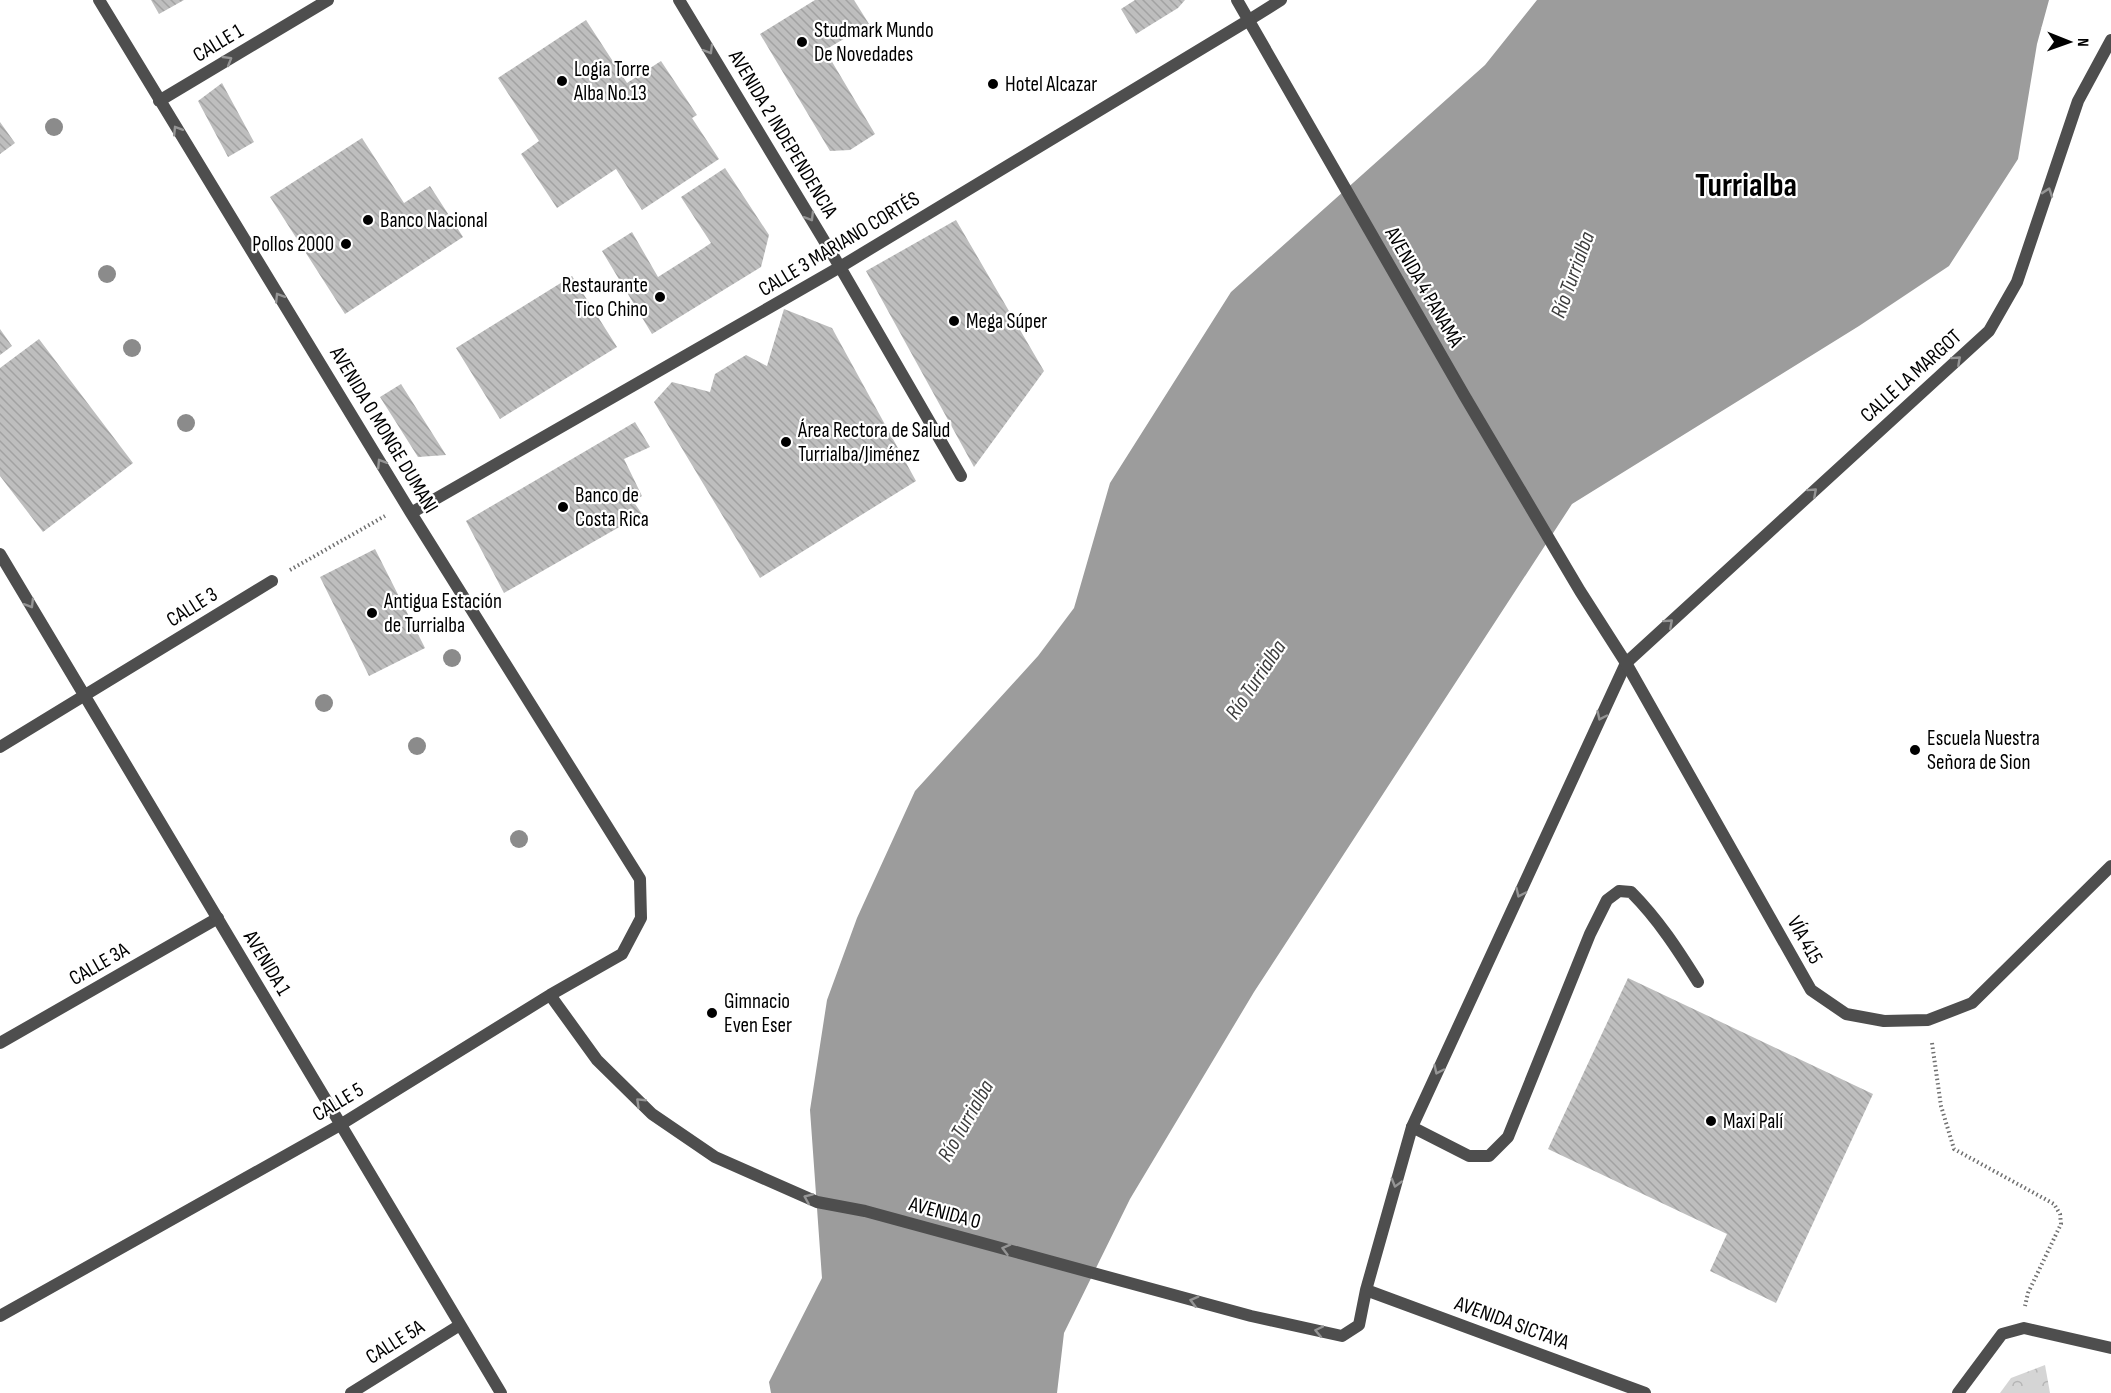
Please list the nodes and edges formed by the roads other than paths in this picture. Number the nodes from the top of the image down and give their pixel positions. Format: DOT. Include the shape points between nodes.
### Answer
graph roads {
  1 [pos="99,0"];
  2 [pos="328,0"];
  3 [pos="679,0"];
  4 [pos="1237,0"];
  5 [pos="1281,0"];
  6 [pos="1249,20"];
  7 [pos="2111,40"];
  8 [pos="159,101"];
  9 [pos="840,267"];
  10 [pos="961,476"];
  11 [pos="409,508"];
  12 [pos="0,554"];
  13 [pos="272,580"];
  14 [pos="1580,591"];
  15 [pos="1626,663"];
  16 [pos="85,696"];
  17 [pos="0,747"];
  18 [pos="2111,866"];
  19 [pos="640,879"];
  20 [pos="218,918"];
  21 [pos="1698,982"];
  22 [pos="550,995"];
  23 [pos="0,1043"];
  24 [pos="340,1125"];
  25 [pos="1412,1127"];
  26 [pos="1366,1290"];
  27 [pos="0,1316"];
  28 [pos="460,1325"];
  29 [pos="2111,1348"];
  30 [pos="351,1393"];
  31 [pos="501,1393"];
  32 [pos="1645,1393"];
  33 [pos="1958,1393"];
  1 -- 8 [label="street, AVENIDA 0 MONGE DUMANI"];
  8 -- 2 [label="street, CALLE 1, one-way"];
  3 -- 9 [label="street, AVENIDA 2 INDEPENDENCIA, one-way"];
  4 -- 6 [label="street, AVENIDA 4 PANAMÁ"];
  5 -- 6 [label="street, CALLE 3 MARIANO CORTÉS"];
  6 -- 9 [label="street, CALLE 3 MARIANO CORTÉS"];
  6 -- 14 [label="street, AVENIDA 4 PANAMÁ"];
  15 -- 7 [label="street, CALLE LA MARGOT, one-way" via="1989,332 2017,282 2078,101"];
  11 -- 8 [label="street, AVENIDA 0 MONGE DUMANI, one-way"];
  9 -- 10 [label="street, AVENIDA 2 INDEPENDENCIA"];
  9 -- 11 [label="street, CALLE 3 MARIANO CORTÉS"];
  11 -- 19 [label="street, AVENIDA 0 MONGE DUMANI"];
  12 -- 16 [label="street, AVENIDA 1, one-way"];
  13 -- 16 [label="street, CALLE 3"];
  14 -- 15 [label="street, VÍA 415"];
  15 -- 18 [label="street, VÍA 415" via="1811,990 1846,1014 1884,1022 1928,1020 1972,1003"];
  15 -- 25 [label="street, AVENIDA 0, one-way"];
  16 -- 17 [label="street, CALLE 3"];
  16 -- 20 [label="street, AVENIDA 1"];
  19 -- 22 [label="street, CALLE 5" via="641,918 622,954"];
  20 -- 23 [label="street, CALLE 3A"];
  20 -- 24 [label="street, AVENIDA 1"];
  21 -- 25 [label="street" via="1645,906 1631,892 1619,891 1607,900 1590,934 1503,1145 1489,1156 1469,1156"];
  22 -- 24 [label="street, CALLE 5"];
  26 -- 22 [label="street, AVENIDA 0, one-way" via="1359,1325 1342,1336 1251,1316 865,1211 817,1202 715,1157 652,1114 597,1060"];
  24 -- 27 [label="street, CALLE 5"];
  24 -- 28 [label="street, AVENIDA 1"];
  25 -- 26 [label="street, AVENIDA 0, one-way"];
  26 -- 32 [label="street, AVENIDA SICTAYA"];
  28 -- 30 [label="street, CALLE 5A"];
  28 -- 31 [label="street, AVENIDA 1"];
  29 -- 33 [label="street" via="2024,1328 2002,1334"];
}
